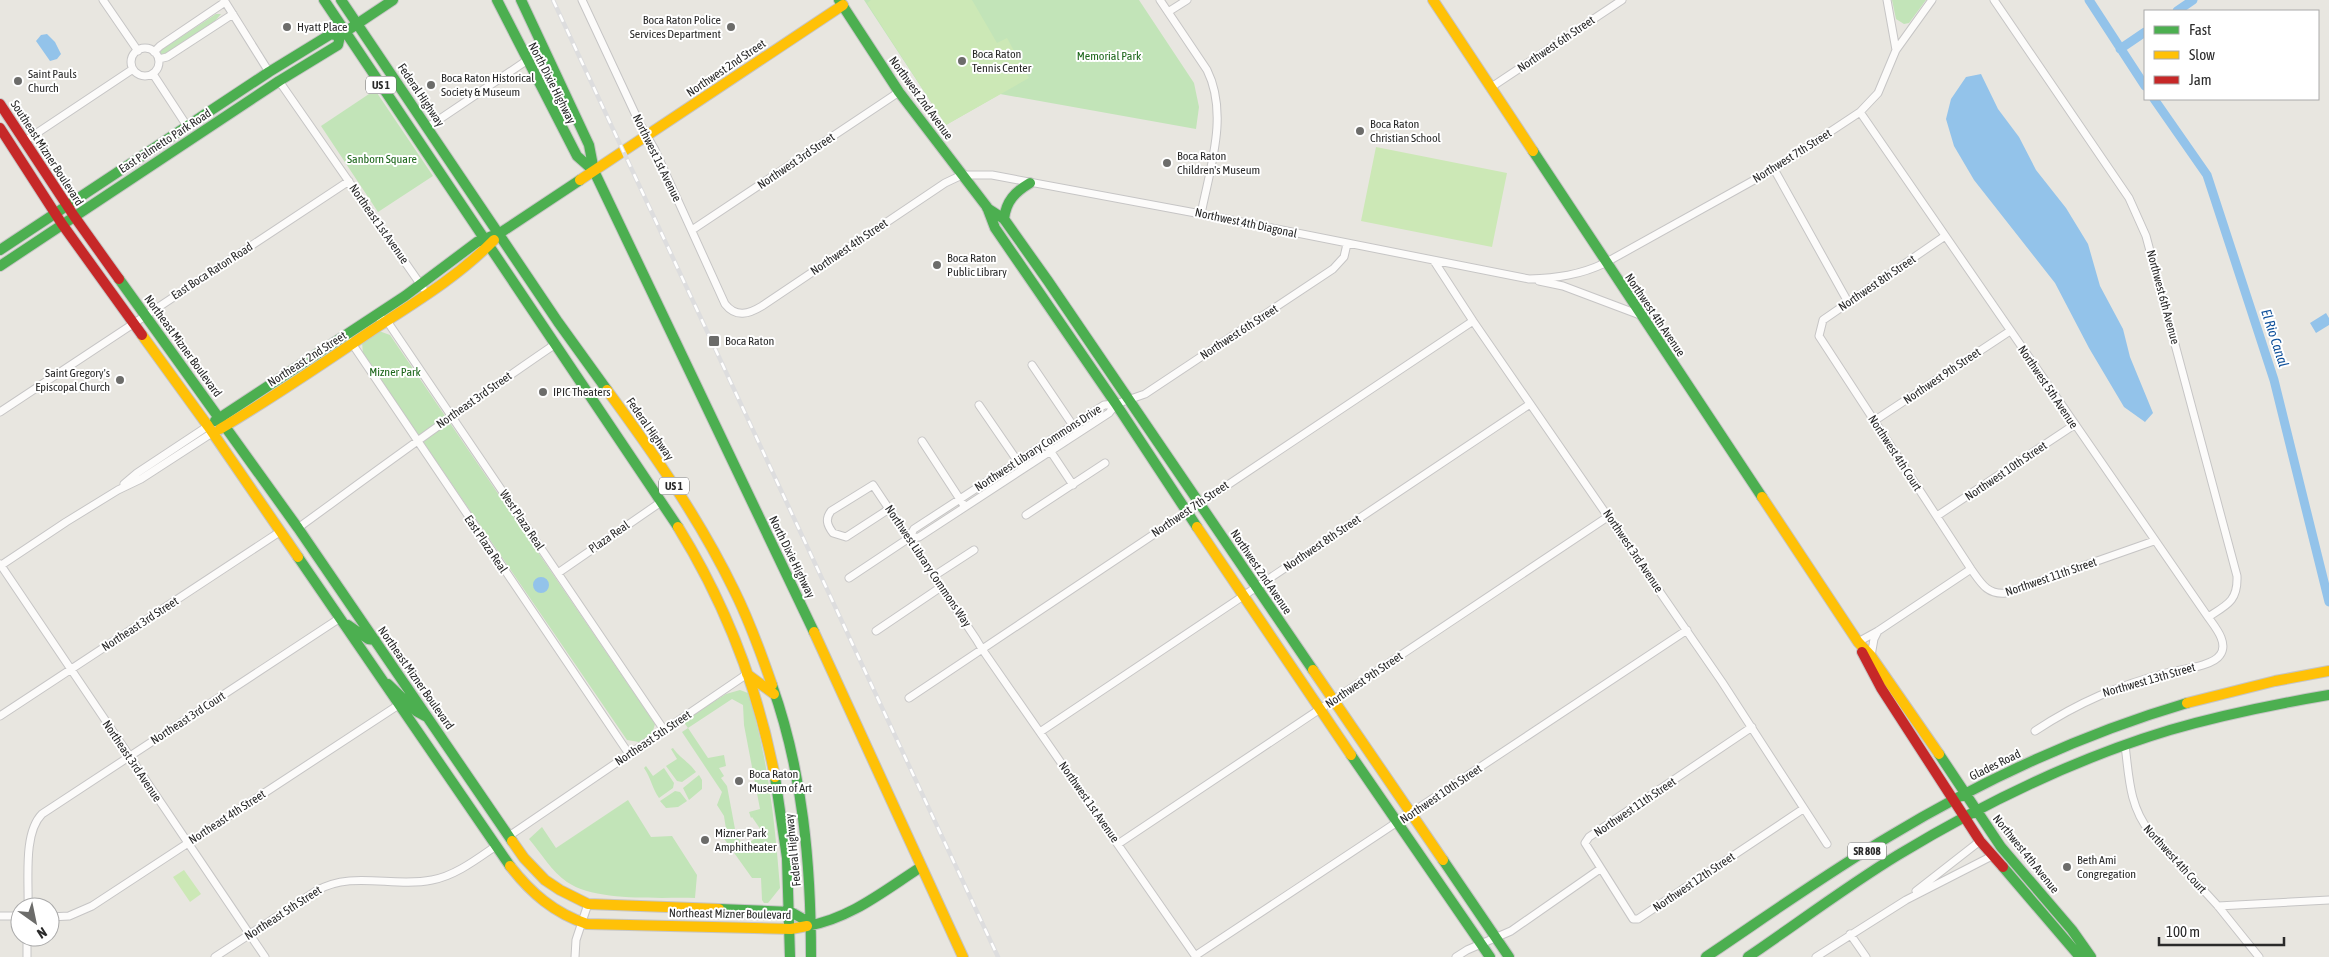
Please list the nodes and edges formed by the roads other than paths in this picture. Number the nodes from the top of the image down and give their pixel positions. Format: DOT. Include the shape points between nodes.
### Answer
graph roads {
  1 [pos="104,0"];
  2 [pos="324,0"];
  3 [pos="341,0"];
  4 [pos="393,0"];
  5 [pos="497,0"];
  6 [pos="521,0"];
  7 [pos="582,0"];
  8 [pos="1160,0"];
  9 [pos="1187,0"];
  10 [pos="1433,0"];
  11 [pos="1622,0"];
  12 [pos="1887,0"];
  13 [pos="1932,0"];
  14 [pos="1994,0"];
  15 [pos="224,1"];
  16 [pos="841,3"];
  17 [pos="1168,12"];
  18 [pos="233,14"];
  19 [pos="357,24"];
  20 [pos="343,34"];
  21 [pos="1896,50"];
  22 [pos="138,51"];
  23 [pos="154,52"];
  24 [pos="159,59"];
  25 [pos="526,61"];
  26 [pos="133,69"];
  27 [pos="269,72"];
  28 [pos="153,74"];
  29 [pos="279,81"];
  30 [pos="1490,88"];
  31 [pos="900,92"];
  32 [pos="1,107"];
  33 [pos="1860,112"];
  34 [pos="188,126"];
  35 [pos="428,127"];
  36 [pos="0,128"];
  37 [pos="647,136"];
  38 [pos="25,141"];
  39 [pos="624,151"];
  40 [pos="1774,169"];
  41 [pos="594,171"];
  42 [pos="962,175"];
  43 [pos="349,181"];
  44 [pos="1030,183"];
  45 [pos="67,206"];
  46 [pos="986,208"];
  47 [pos="55,214"];
  48 [pos="1201,214"];
  49 [pos="74,216"];
  50 [pos="1004,219"];
  51 [pos="62,224"];
  52 [pos="692,230"];
  53 [pos="500,233"];
  54 [pos="1946,236"];
  55 [pos="487,242"];
  56 [pos="1347,244"];
  57 [pos="0,250"];
  58 [pos="1434,261"];
  59 [pos="1606,262"];
  60 [pos="0,266"];
  61 [pos="1528,279"];
  62 [pos="423,290"];
  63 [pos="1848,302"];
  64 [pos="735,312"];
  65 [pos="144,315"];
  66 [pos="1640,315"];
  67 [pos="375,316"];
  68 [pos="387,321"];
  69 [pos="1473,321"];
  70 [pos="133,322"];
  71 [pos="2010,331"];
  72 [pos="350,332"];
  73 [pos="1820,336"];
  74 [pos="351,345"];
  75 [pos="554,345"];
  76 [pos="1032,365"];
  77 [pos="1130,400"];
  78 [pos="1116,404"];
  79 [pos="1530,404"];
  80 [pos="979,405"];
  81 [pos="0,412"];
  82 [pos="451,415"];
  83 [pos="1874,421"];
  84 [pos="222,422"];
  85 [pos="1072,424"];
  86 [pos="2074,425"];
  87 [pos="210,429"];
  88 [pos="1078,433"];
  89 [pos="922,441"];
  90 [pos="417,442"];
  91 [pos="1045,443"];
  92 [pos="1050,451"];
  93 [pos="1017,461"];
  94 [pos="1105,463"];
  95 [pos="1023,469"];
  96 [pos="1073,485"];
  97 [pos="960,499"];
  98 [pos="661,502"];
  99 [pos="1199,503"];
  100 [pos="965,507"];
  101 [pos="889,509"];
  102 [pos="1186,511"];
  103 [pos="1026,515"];
  104 [pos="1609,516"];
  105 [pos="1937,516"];
  106 [pos="298,528"];
  107 [pos="281,532"];
  108 [pos="909,538"];
  109 [pos="2154,542"];
  110 [pos="974,550"];
  111 [pos="0,566"];
  112 [pos="1971,569"];
  113 [pos="558,573"];
  114 [pos="934,576"];
  115 [pos="849,578"];
  116 [pos="941,587"];
  117 [pos="1256,588"];
  118 [pos="1242,597"];
  119 [pos="2208,617"];
  120 [pos="340,618"];
  121 [pos="728,625"];
  122 [pos="1687,630"];
  123 [pos="876,631"];
  124 [pos="1878,631"];
  125 [pos="755,638"];
  126 [pos="375,640"];
  127 [pos="1858,642"];
  128 [pos="982,648"];
  129 [pos="1871,656"];
  130 [pos="2212,660"];
  131 [pos="70,670"];
  132 [pos="2329,671"];
  133 [pos="748,674"];
  134 [pos="383,680"];
  135 [pos="775,696"];
  136 [pos="2326,696"];
  137 [pos="909,698"];
  138 [pos="1333,700"];
  139 [pos="400,704"];
  140 [pos="1319,709"];
  141 [pos="0,716"];
  142 [pos="428,718"];
  143 [pos="1752,727"];
  144 [pos="664,730"];
  145 [pos="1040,732"];
  146 [pos="2035,732"];
  147 [pos="2125,745"];
  148 [pos="629,754"];
  149 [pos="128,757"];
  150 [pos="1965,794"];
  151 [pos="1954,800"];
  152 [pos="1803,809"];
  153 [pos="1976,812"];
  154 [pos="1412,814"];
  155 [pos="1965,818"];
  156 [pos="1398,823"];
  157 [pos="509,836"];
  158 [pos="1980,841"];
  159 [pos="187,843"];
  160 [pos="1118,844"];
  161 [pos="1828,844"];
  162 [pos="496,846"];
  163 [pos="1992,856"];
  164 [pos="921,868"];
  165 [pos="1600,870"];
  166 [pos="28,897"];
  167 [pos="1906,900"];
  168 [pos="2329,900"];
  169 [pos="588,904"];
  170 [pos="2218,906"];
  171 [pos="676,909"];
  172 [pos="791,912"];
  173 [pos="60,916"];
  174 [pos="582,922"];
  175 [pos="812,924"];
  176 [pos="675,926"];
  177 [pos="791,929"];
  178 [pos="250,934"];
  179 [pos="1850,934"];
  180 [pos="1496,938"];
  181 [pos="1481,944"];
  182 [pos="215,957"];
  183 [pos="265,957"];
  184 [pos="575,957"];
  185 [pos="790,957"];
  186 [pos="811,957"];
  187 [pos="963,957"];
  188 [pos="1195,957"];
  189 [pos="1456,957"];
  190 [pos="1490,957"];
  191 [pos="1509,957"];
  192 [pos="1706,957"];
  193 [pos="1748,957"];
  194 [pos="1816,957"];
  195 [pos="1866,957"];
  196 [pos="2080,957"];
  197 [pos="2091,957"];
  198 [pos="2258,957"];
  1 -- 22 [label="street"];
  2 -- 20 [label="main road, Federal Highway / US 1"];
  3 -- 19 [label="main road, Federal Highway / US 1"];
  4 -- 19 [label="main road, East Palmetto Park Road"];
  5 -- 25 [label="main road, North Dixie Highway"];
  6 -- 41 [label="main road, North Dixie Highway" via="589,145"];
  7 -- 37 [label="street, Northwest 1st Avenue"];
  8 -- 17 [label="street"];
  9 -- 17 [label="street"];
  10 -- 30 [label="main road, Northwest 4th Avenue"];
  11 -- 30 [label="street, Northwest 6th Street"];
  12 -- 21 [label="street"];
  13 -- 21 [label="street, Northwest 7th Street"];
  14 -- 119 [label="street, Northwest 6th Avenue" via="2130,198 2146,236 2238,576 2235,596 2229,604"];
  15 -- 18 [label="street"];
  15 -- 23 [label="street"];
  16 -- 31 [label="main road, Northwest 2nd Avenue"];
  16 -- 37 [label="main road, Northwest 2nd Street"];
  17 -- 48 [label="street" via="1207,70 1217,100 1216,133"];
  18 -- 24 [label="street"];
  18 -- 27 [label="street"];
  19 -- 20 [label="main road, East Palmetto Park Road"];
  19 -- 35 [label="main road, Federal Highway / US 1"];
  20 -- 27 [label="main road, East Palmetto Park Road" via="331,34"];
  20 -- 29 [label="main road, East Palmetto Park Road" via="338,45"];
  20 -- 55 [label="main road, Federal Highway / US 1"];
  21 -- 33 [label="street, Northwest 7th Street" via="1878,92"];
  22 -- 23 [label="street"];
  22 -- 26 [label="street" via="132,61"];
  23 -- 24 [label="street"];
  24 -- 28 [label="street"];
  25 -- 35 [label="street"];
  25 -- 41 [label="main road, North Dixie Highway" via="576,156"];
  26 -- 28 [label="street" via="144,76"];
  26 -- 38 [label="street"];
  27 -- 34 [label="main road, East Palmetto Park Road"];
  28 -- 34 [label="street"];
  29 -- 43 [label="street, Northeast 1st Avenue"];
  29 -- 49 [label="main road, East Palmetto Park Road"];
  30 -- 59 [label="main road, Northwest 4th Avenue"];
  31 -- 42 [label="main road, Northwest 2nd Avenue"];
  31 -- 52 [label="street, Northwest 3rd Street"];
  32 -- 38 [label="main road, Southeast Mizner Boulevard"];
  33 -- 40 [label="street, Northwest 7th Street"];
  33 -- 54 [label="street, Northwest 5th Avenue"];
  34 -- 45 [label="main road, East Palmetto Park Road"];
  35 -- 53 [label="main road, Federal Highway / US 1"];
  36 -- 47 [label="main road, Southeast Mizner Boulevard"];
  37 -- 39 [label="main road, Northwest 2nd Street"];
  37 -- 52 [label="street, Northwest 1st Avenue"];
  38 -- 45 [label="main road, Southeast Mizner Boulevard"];
  39 -- 41 [label="main road, Northeast 2nd Street"];
  40 -- 59 [label="street, Northwest 7th Street"];
  40 -- 63 [label="street"];
  41 -- 53 [label="main road, Northeast 2nd Street"];
  41 -- 164 [label="main road, North Dixie Highway" via="845,697"];
  42 -- 44 [label="street, Northwest 4th Diagonal" via="987,174"];
  42 -- 46 [label="main road, Northwest 2nd Avenue"];
  42 -- 64 [label="street, Northwest 4th Street" via="945,183 749,313"];
  43 -- 62 [label="street, Northeast 1st Avenue"];
  43 -- 65 [label="street, East Boca Raton Road"];
  44 -- 48 [label="street, Northwest 4th Diagonal"];
  44 -- 50 [label="main road" via="1009,197 1004,207"];
  45 -- 47 [label="main road, East Palmetto Park Road"];
  45 -- 49 [label="main road, Southeast Mizner Boulevard"];
  46 -- 50 [label="main road, Northwest 2nd Avenue"];
  46 -- 78 [label="main road, Northwest 2nd Avenue" via="995,228"];
  47 -- 51 [label="main road, Southeast Mizner Boulevard"];
  47 -- 57 [label="main road, East Palmetto Park Road"];
  48 -- 56 [label="street, Northwest 4th Diagonal"];
  49 -- 51 [label="main road, East Palmetto Park Road"];
  49 -- 65 [label="main road, Northeast Mizner Boulevard"];
  50 -- 77 [label="main road, Northwest 2nd Avenue"];
  51 -- 60 [label="main road, East Palmetto Park Road"];
  51 -- 70 [label="main road, Northeast Mizner Boulevard"];
  52 -- 64 [label="street, Northwest 1st Avenue" via="725,304"];
  53 -- 55 [label="main road, Northeast 2nd Street"];
  53 -- 125 [label="main road, Federal Highway / US 1" via="679,492 721,563"];
  54 -- 63 [label="street, Northwest 8th Street"];
  54 -- 71 [label="street, Northwest 5th Avenue"];
  55 -- 62 [label="main road, Northeast 2nd Street" via="472,246"];
  55 -- 75 [label="main road, Federal Highway / US 1"];
  56 -- 58 [label="street, Northwest 4th Diagonal"];
  56 -- 77 [label="street, Northwest 6th Street" via="1344,257 1333,269 1145,394"];
  58 -- 61 [label="street, Northwest 4th Diagonal"];
  58 -- 69 [label="street, Northwest 3rd Avenue"];
  59 -- 61 [label="street, Northwest 4th Diagonal" via="1572,275"];
  59 -- 66 [label="main road, Northwest 4th Avenue"];
  61 -- 66 [label="street, Northwest 4th Diagonal" via="1563,286"];
  62 -- 67 [label="main road, Northeast 2nd Street"];
  62 -- 68 [label="main road, Northeast 2nd Street"];
  63 -- 73 [label="street, Northwest 8th Street" via="1823,320"];
  65 -- 70 [label="street, East Boca Raton Road"];
  65 -- 84 [label="main road, Northeast Mizner Boulevard"];
  66 -- 127 [label="main road, Northwest 4th Avenue"];
  67 -- 68 [label="street"];
  67 -- 72 [label="main road, Northeast 2nd Street"];
  68 -- 74 [label="main road, Northeast 2nd Street"];
  68 -- 82 [label="street, West Plaza Real"];
  69 -- 79 [label="street, Northwest 3rd Avenue"];
  69 -- 99 [label="street, Northwest 7th Street"];
  70 -- 81 [label="street, East Boca Raton Road"];
  70 -- 87 [label="main road, Northeast Mizner Boulevard"];
  71 -- 83 [label="street, Northwest 9th Street"];
  71 -- 86 [label="street, Northwest 5th Avenue"];
  72 -- 74 [label="street, East Plaza Real"];
  72 -- 84 [label="main road, Northeast 2nd Street"];
  73 -- 83 [label="street, Northwest 4th Court"];
  74 -- 84 [label="main road, Northeast 2nd Street"];
  74 -- 90 [label="street, East Plaza Real"];
  75 -- 82 [label="street, Northeast 3rd Street"];
  75 -- 98 [label="main road, Federal Highway / US 1"];
  76 -- 85 [label="street"];
  77 -- 78 [label="street, Northwest 6th Street"];
  77 -- 99 [label="main road, Northwest 2nd Avenue"];
  78 -- 85 [label="street, Northwest Library Commons Drive" via="1104,405"];
  78 -- 88 [label="street, Northwest Library Commons Drive" via="1109,413"];
  78 -- 102 [label="main road, Northwest 2nd Avenue"];
  79 -- 104 [label="street, Northwest 3rd Avenue"];
  79 -- 117 [label="street, Northwest 8th Street"];
  80 -- 93 [label="street"];
  82 -- 90 [label="street, Northeast 3rd Street"];
  82 -- 113 [label="street, West Plaza Real"];
  83 -- 105 [label="street, Northwest 4th Court"];
  84 -- 87 [label="main road, Northeast 2nd Street"];
  84 -- 106 [label="main road, Northeast Mizner Boulevard"];
  85 -- 88 [label="street"];
  85 -- 91 [label="street, Northwest Library Commons Drive"];
  86 -- 105 [label="street, Northwest 10th Street"];
  86 -- 109 [label="street, Northwest 5th Avenue"];
  87 -- 107 [label="main road, Northeast Mizner Boulevard"];
  87 -- 111 [label="street, Northeast 2nd Street" via="157,464 136,473 118,490"];
  88 -- 92 [label="street, Northwest Library Commons Drive"];
  89 -- 97 [label="street"];
  90 -- 106 [label="street, Northeast 3rd Street"];
  90 -- 148 [label="street, East Plaza Real"];
  91 -- 92 [label="street"];
  91 -- 93 [label="street, Northwest Library Commons Drive"];
  92 -- 95 [label="street, Northwest Library Commons Drive"];
  92 -- 96 [label="street"];
  93 -- 95 [label="street"];
  93 -- 97 [label="street, Northwest Library Commons Drive"];
  94 -- 96 [label="street"];
  95 -- 100 [label="street, Northwest Library Commons Drive"];
  96 -- 103 [label="street"];
  97 -- 100 [label="street"];
  97 -- 108 [label="street, Northwest Library Commons Drive" via="914,529"];
  98 -- 113 [label="street, Plaza Real"];
  98 -- 121 [label="main road, Federal Highway / US 1" via="704,573"];
  99 -- 102 [label="street, Northwest 7th Street"];
  99 -- 117 [label="main road, Northwest 2nd Avenue"];
  100 -- 108 [label="street, Northwest Library Commons Drive" via="919,537"];
  101 -- 101 [label="street, Northwest Library Commons Way" via="846,537 836,535 829,528 828,516 832,511 873,485"];
  101 -- 108 [label="street, Northwest Library Commons Way"];
  102 -- 118 [label="main road, Northwest 2nd Avenue"];
  102 -- 128 [label="street, Northwest 7th Street"];
  104 -- 122 [label="street, Northwest 3rd Avenue"];
  104 -- 138 [label="street, Northwest 9th Street"];
  105 -- 112 [label="street, Northwest 4th Court"];
  106 -- 126 [label="main road, Northeast Mizner Boulevard"];
  107 -- 120 [label="main road, Northeast Mizner Boulevard"];
  107 -- 131 [label="street, Northeast 3rd Street"];
  108 -- 114 [label="street, Northwest Library Commons Way"];
  108 -- 115 [label="street"];
  109 -- 112 [label="street, Northwest 11th Street" via="2006,594 1988,591"];
  109 -- 119 [label="street, Northwest 5th Avenue"];
  110 -- 114 [label="street"];
  111 -- 131 [label="street, Northeast 3rd Avenue"];
  112 -- 124 [label="street"];
  113 -- 144 [label="street, West Plaza Real"];
  114 -- 116 [label="street, Northwest Library Commons Way"];
  116 -- 123 [label="street"];
  116 -- 128 [label="street, Northwest Library Commons Way"];
  117 -- 118 [label="street, Northwest 8th Street"];
  117 -- 138 [label="main road, Northwest 2nd Avenue"];
  118 -- 140 [label="main road, Northwest 2nd Avenue"];
  118 -- 145 [label="street, Northwest 8th Street"];
  119 -- 130 [label="street, Northwest 5th Avenue" via="2222,641 2223,650"];
  120 -- 126 [label="main road" via="368,640"];
  120 -- 134 [label="main road, Northeast Mizner Boulevard"];
  120 -- 149 [label="street, Northeast 3rd Court"];
  121 -- 125 [label="main road" via="745,638"];
  121 -- 133 [label="main road, Federal Highway / US 1"];
  122 -- 143 [label="street, Northwest 3rd Avenue"];
  122 -- 154 [label="street, Northwest 10th Street"];
  124 -- 127 [label="street"];
  124 -- 129 [label="street"];
  125 -- 135 [label="main road, Federal Highway / US 1"];
  126 -- 142 [label="main road, Northeast Mizner Boulevard"];
  127 -- 129 [label="main road, Northwest 4th Avenue"];
  127 -- 151 [label="main road, Northwest 4th Avenue" via="1881,688"];
  128 -- 137 [label="street, Northwest 7th Street"];
  128 -- 145 [label="street, Northwest 1st Avenue"];
  129 -- 150 [label="main road, Northwest 4th Avenue"];
  130 -- 146 [label="street, Northwest 13th Street" via="2107,691 2063,713"];
  131 -- 141 [label="street, Northeast 3rd Street"];
  131 -- 149 [label="street, Northeast 3rd Avenue"];
  132 -- 150 [label="main road, Glades Road / SR 808" via="2234,691 2128,723 2049,754"];
  133 -- 135 [label="main road"];
  133 -- 144 [label="street, Northeast 5th Street"];
  133 -- 172 [label="main road, Federal Highway / US 1" via="771,754 781,808"];
  134 -- 139 [label="main road, Northeast Mizner Boulevard"];
  134 -- 142 [label="main road" via="400,692 414,710"];
  135 -- 175 [label="main road, Federal Highway / US 1" via="801,802"];
  136 -- 147 [label="main road, SR 808" via="2240,712"];
  138 -- 140 [label="street, Northwest 9th Street"];
  138 -- 154 [label="main road, Northwest 2nd Avenue"];
  139 -- 159 [label="street, Northeast 4th Street"];
  139 -- 162 [label="main road, Northeast Mizner Boulevard"];
  140 -- 156 [label="main road, Northwest 2nd Avenue"];
  140 -- 160 [label="street, Northwest 9th Street"];
  142 -- 157 [label="main road, Northeast Mizner Boulevard"];
  143 -- 152 [label="street, Northwest 3rd Avenue"];
  143 -- 165 [label="street, Northwest 11th Street" via="1589,837 1585,843"];
  144 -- 148 [label="street, Northeast 5th Street"];
  145 -- 160 [label="street, Northwest 1st Avenue"];
  147 -- 153 [label="main road, SR 808" via="2046,776"];
  147 -- 170 [label="street, Northwest 4th Court" via="2130,791 2140,817"];
  148 -- 157 [label="street, Northeast 5th Street"];
  149 -- 159 [label="street, Northeast 3rd Avenue"];
  149 -- 166 [label="street, Northeast 3rd Court" via="35,820 30,836"];
  150 -- 151 [label="main road, Glades Road / SR 808"];
  150 -- 153 [label="main road, Northwest 4th Avenue"];
  151 -- 155 [label="main road, Northwest 4th Avenue"];
  151 -- 192 [label="main road, Glades Road / SR 808" via="1880,842"];
  152 -- 161 [label="street, Northwest 3rd Avenue"];
  152 -- 165 [label="street, Northwest 12th Street" via="1638,919 1633,919"];
  153 -- 155 [label="main road, SR 808"];
  153 -- 197 [label="main road, Northwest 4th Avenue"];
  154 -- 156 [label="street, Northwest 10th Street"];
  154 -- 180 [label="main road, Northwest 2nd Avenue"];
  155 -- 158 [label="main road, Northwest 4th Avenue"];
  155 -- 193 [label="main road, SR 808" via="1890,860"];
  156 -- 181 [label="main road, Northwest 2nd Avenue"];
  156 -- 188 [label="street, Northwest 10th Street"];
  157 -- 169 [label="main road, Northeast Mizner Boulevard" via="548,884"];
  158 -- 163 [label="main road, Northwest 4th Avenue"];
  158 -- 167 [label="street"];
  159 -- 173 [label="street, Northeast 4th Street" via="85,910"];
  159 -- 178 [label="street, Northeast 3rd Avenue"];
  160 -- 188 [label="street, Northwest 1st Avenue"];
  162 -- 174 [label="main road, Northeast Mizner Boulevard" via="525,887 550,907"];
  162 -- 178 [label="street, Northeast 5th Street" via="434,880 347,880 331,883"];
  163 -- 167 [label="street"];
  163 -- 196 [label="main road, Northwest 4th Avenue"];
  164 -- 175 [label="main road" via="846,915 826,923"];
  164 -- 187 [label="main road, North Dixie Highway"];
  165 -- 180 [label="street"];
  167 -- 179 [label="street"];
  168 -- 170 [label="street"];
  169 -- 171 [label="main road, Northeast Mizner Boulevard"];
  169 -- 174 [label="street"];
  170 -- 198 [label="street, Northwest 4th Court"];
  171 -- 172 [label="main road, Northeast Mizner Boulevard"];
  171 -- 176 [label="main road"];
  172 -- 175 [label="main road, Northeast Mizner Boulevard"];
  172 -- 177 [label="main road, Federal Highway / US 1"];
  174 -- 176 [label="main road, Northeast Mizner Boulevard"];
  174 -- 184 [label="street"];
  175 -- 177 [label="main road, Northeast Mizner Boulevard"];
  175 -- 186 [label="main road, Federal Highway / US 1"];
  176 -- 177 [label="main road, Northeast Mizner Boulevard"];
  177 -- 185 [label="main road, Federal Highway / US 1"];
  178 -- 182 [label="street, Northeast 5th Street"];
  178 -- 183 [label="street, Northeast 3rd Avenue"];
  179 -- 194 [label="street"];
  179 -- 195 [label="street"];
  180 -- 181 [label="street"];
  180 -- 191 [label="main road, Northwest 2nd Avenue"];
  181 -- 189 [label="street"];
  181 -- 190 [label="main road, Northwest 2nd Avenue"];
}
